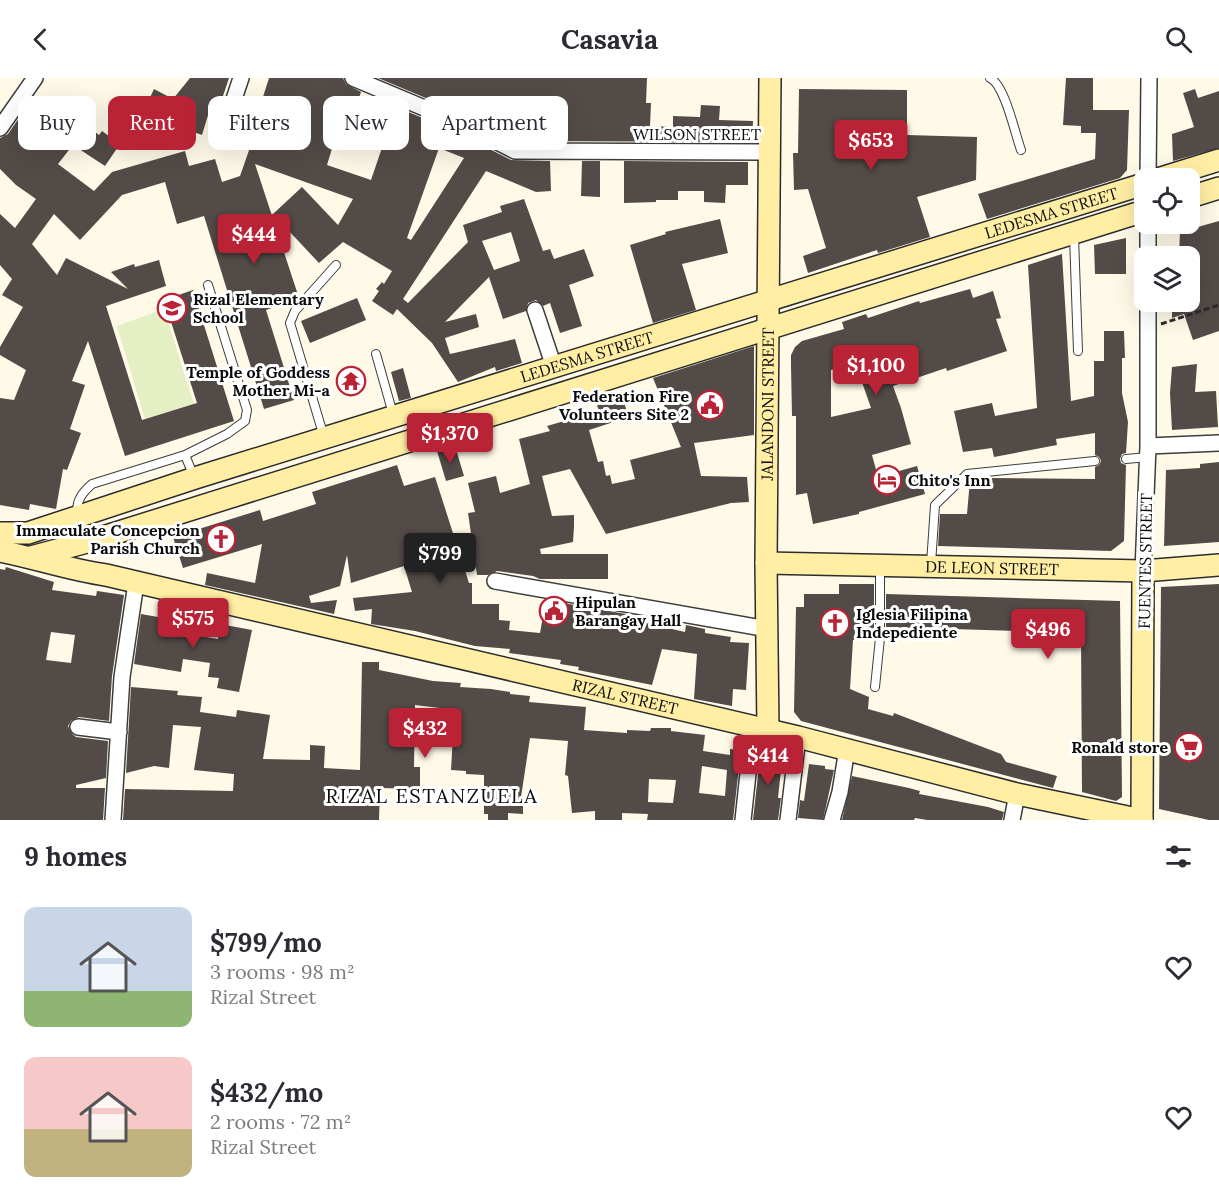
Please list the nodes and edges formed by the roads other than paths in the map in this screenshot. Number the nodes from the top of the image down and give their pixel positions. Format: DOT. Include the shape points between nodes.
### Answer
graph roads {
  1 [pos="35,78"];
  2 [pos="241,78"];
  3 [pos="353,78"];
  4 [pos="770,78"];
  5 [pos="990,78"];
  6 [pos="1149,78"];
  7 [pos="234,96"];
  8 [pos="1,123"];
  9 [pos="1021,150"];
  10 [pos="770,152"];
  11 [pos="1219,160"];
  12 [pos="1148,168"];
  13 [pos="1193,168"];
  14 [pos="1134,187"];
  15 [pos="1219,188"];
  16 [pos="1200,194"];
  17 [pos="1134,214"];
  18 [pos="1074,233"];
  19 [pos="336,266"];
  20 [pos="208,285"];
  21 [pos="535,310"];
  22 [pos="1148,312"];
  23 [pos="769,314"];
  24 [pos="1078,351"];
  25 [pos="376,354"];
  26 [pos="554,367"];
  27 [pos="394,416"];
  28 [pos="324,438"];
  29 [pos="1219,443"];
  30 [pos="1148,452"];
  31 [pos="185,455"];
  32 [pos="1126,459"];
  33 [pos="1095,460"];
  34 [pos="195,478"];
  35 [pos="78,516"];
  36 [pos="0,533"];
  37 [pos="28,533"];
  38 [pos="87,542"];
  39 [pos="0,551"];
  40 [pos="30,557"];
  41 [pos="766,563"];
  42 [pos="880,564"];
  43 [pos="930,565"];
  44 [pos="1219,565"];
  45 [pos="1143,571"];
  46 [pos="106,575"];
  47 [pos="495,582"];
  48 [pos="136,583"];
  49 [pos="767,629"];
  50 [pos="875,687"];
  51 [pos="78,727"];
  52 [pos="761,729"];
  53 [pos="119,732"];
  54 [pos="798,737"];
  55 [pos="847,749"];
  56 [pos="1017,794"];
  57 [pos="1135,819"];
  58 [pos="113,820"];
  59 [pos="743,820"];
  60 [pos="788,820"];
  61 [pos="832,820"];
  62 [pos="1012,820"];
  1 -- 8 [label="street"];
  2 -- 7 [label="street"];
  3 -- 10 [label="street, WILSON STREET" via="515,151"];
  4 -- 10 [label="main road, JALANDONI STREET"];
  5 -- 9 [label="lane" via="1002,91"];
  6 -- 12 [label="street"];
  10 -- 23 [label="main road, JALANDONI STREET"];
  11 -- 13 [label="main road"];
  14 -- 23 [label="main road, LEDESMA STREET"];
  15 -- 16 [label="main road"];
  17 -- 18 [label="main road, LEDESMA STREET"];
  18 -- 23 [label="main road, LEDESMA STREET"];
  18 -- 24 [label="lane"];
  19 -- 28 [label="lane" via="290,323"];
  20 -- 31 [label="lane" via="247,410 245,421"];
  21 -- 26 [label="street"];
  22 -- 30 [label="street, FUENTES STREET"];
  23 -- 26 [label="main road, LEDESMA STREET"];
  23 -- 38 [label="main road, LEDESMA STREET"];
  23 -- 41 [label="main road, JALANDONI STREET"];
  25 -- 27 [label="lane"];
  26 -- 27 [label="main road, LEDESMA STREET"];
  27 -- 28 [label="main road, LEDESMA STREET"];
  28 -- 34 [label="main road, LEDESMA STREET"];
  29 -- 30 [label="street"];
  30 -- 32 [label="lane"];
  30 -- 45 [label="street, FUENTES STREET"];
  31 -- 34 [label="lane"];
  31 -- 35 [label="lane" via="92,484 81,493"];
  33 -- 43 [label="lane" via="963,476 935,505"];
  34 -- 35 [label="main road, LEDESMA STREET"];
  35 -- 37 [label="main road, LEDESMA STREET"];
  35 -- 38 [label="main road"];
  36 -- 37 [label="main road"];
  37 -- 40 [label="main road"];
  38 -- 40 [label="main road, LEDESMA STREET"];
  38 -- 46 [label="main road" via="98,568"];
  39 -- 40 [label="main road, RIZAL STREET"];
  40 -- 46 [label="main road, RIZAL STREET"];
  41 -- 42 [label="main road, DE LEON STREET"];
  41 -- 49 [label="main road, JALANDONI STREET"];
  42 -- 43 [label="main road, DE LEON STREET"];
  42 -- 50 [label="lane" via="880,638"];
  43 -- 45 [label="main road, DE LEON STREET"];
  44 -- 45 [label="main road, DE LEON STREET"];
  45 -- 57 [label="main road, FUENTES STREET"];
  46 -- 48 [label="main road, RIZAL STREET"];
  47 -- 49 [label="street"];
  48 -- 52 [label="main road, RIZAL STREET"];
  48 -- 53 [label="street" via="122,677"];
  49 -- 52 [label="main road, JALANDONI STREET"];
  51 -- 53 [label="street"];
  52 -- 54 [label="main road, RIZAL STREET"];
  52 -- 59 [label="street"];
  53 -- 58 [label="street"];
  54 -- 55 [label="main road, RIZAL STREET"];
  54 -- 60 [label="street"];
  55 -- 56 [label="main road, RIZAL STREET"];
  55 -- 61 [label="street"];
  56 -- 57 [label="main road, RIZAL STREET"];
  56 -- 62 [label="street"];
}
